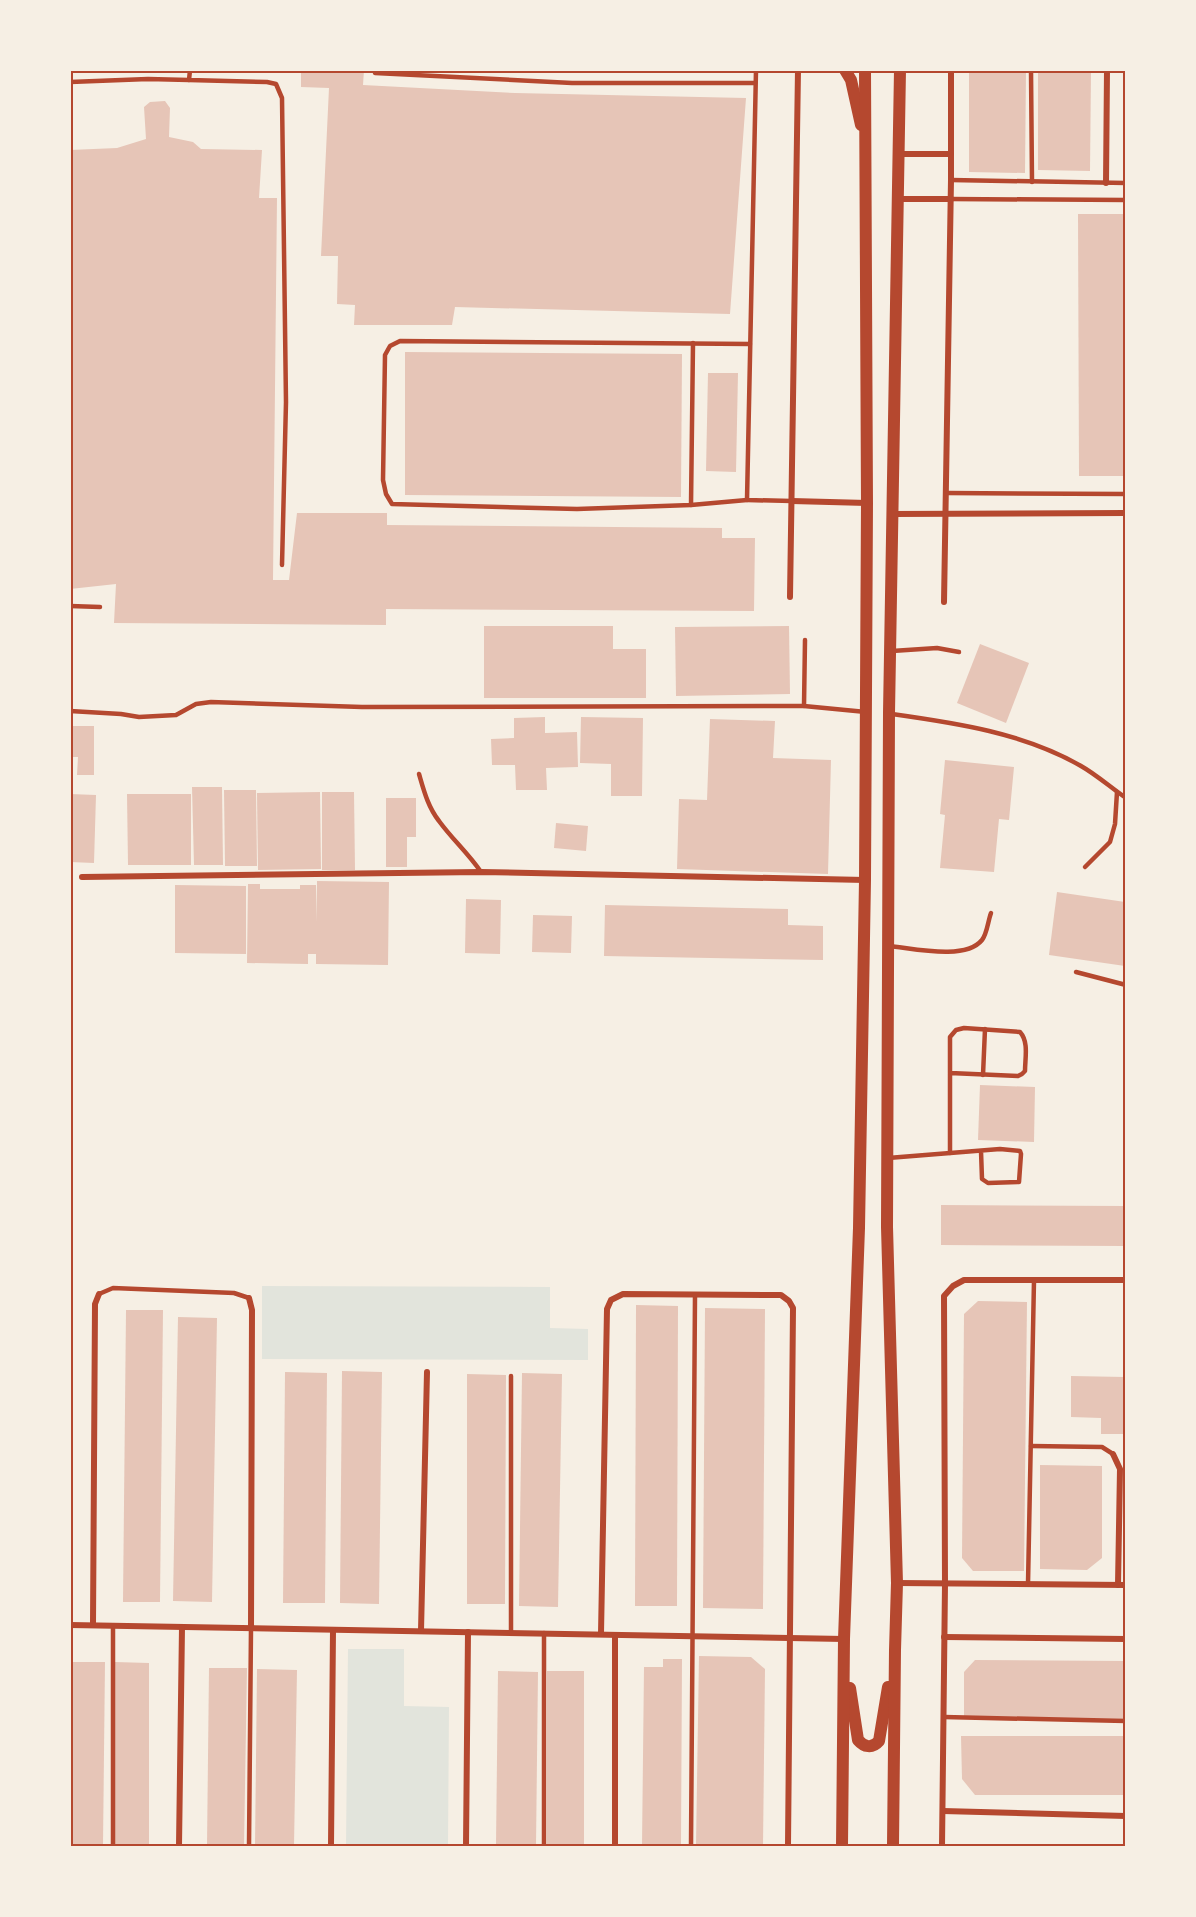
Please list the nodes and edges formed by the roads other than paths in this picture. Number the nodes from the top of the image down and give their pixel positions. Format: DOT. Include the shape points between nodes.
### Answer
graph roads {
  1 [pos="190,70"];
  2 [pos="756,70"];
  3 [pos="798,70"];
  4 [pos="845,70"];
  5 [pos="865,70"];
  6 [pos="900,70"];
  7 [pos="951,70"];
  8 [pos="1031,70"];
  9 [pos="1107,70"];
  10 [pos="375,73"];
  11 [pos="189,80"];
  12 [pos="70,82"];
  13 [pos="755,83"];
  14 [pos="867,153"];
  15 [pos="899,154"];
  16 [pos="951,154"];
  17 [pos="951,180"];
  18 [pos="1032,182"];
  19 [pos="1106,183"];
  20 [pos="1125,183"];
  21 [pos="898,199"];
  22 [pos="951,199"];
  23 [pos="1125,200"];
  24 [pos="693,344"];
  25 [pos="750,344"];
  26 [pos="947,493"];
  27 [pos="1125,494"];
  28 [pos="747,500"];
  29 [pos="792,501"];
  30 [pos="867,503"];
  31 [pos="691,505"];
  32 [pos="1125,513"];
  33 [pos="892,514"];
  34 [pos="946,514"];
  35 [pos="282,565"];
  36 [pos="790,597"];
  37 [pos="944,603"];
  38 [pos="70,606"];
  39 [pos="100,607"];
  40 [pos="805,640"];
  41 [pos="890,651"];
  42 [pos="959,652"];
  43 [pos="804,706"];
  44 [pos="70,711"];
  45 [pos="866,712"];
  46 [pos="889,714"];
  47 [pos="418,774"];
  48 [pos="1117,792"];
  49 [pos="1125,798"];
  50 [pos="1085,867"];
  51 [pos="481,872"];
  52 [pos="82,877"];
  53 [pos="865,880"];
  54 [pos="991,913"];
  55 [pos="889,946"];
  56 [pos="1076,972"];
  57 [pos="1125,985"];
  58 [pos="985,1029"];
  59 [pos="950,1073"];
  60 [pos="983,1075"];
  61 [pos="981,1151"];
  62 [pos="950,1153"];
  63 [pos="887,1158"];
  64 [pos="1034,1280"];
  65 [pos="1125,1280"];
  66 [pos="99,1294"];
  67 [pos="695,1295"];
  68 [pos="249,1298"];
  69 [pos="427,1372"];
  70 [pos="511,1376"];
  71 [pos="1031,1446"];
  72 [pos="1113,1454"];
  73 [pos="897,1583"];
  74 [pos="945,1584"];
  75 [pos="1028,1584"];
  76 [pos="1122,1585"];
  77 [pos="70,1625"];
  78 [pos="93,1625"];
  79 [pos="112,1626"];
  80 [pos="182,1627"];
  81 [pos="251,1628"];
  82 [pos="333,1630"];
  83 [pos="421,1631"];
  84 [pos="468,1632"];
  85 [pos="511,1633"];
  86 [pos="544,1634"];
  87 [pos="601,1634"];
  88 [pos="615,1635"];
  89 [pos="692,1636"];
  90 [pos="944,1637"];
  91 [pos="790,1638"];
  92 [pos="1125,1639"];
  93 [pos="844,1645"];
  94 [pos="895,1650"];
  95 [pos="944,1717"];
  96 [pos="1125,1721"];
  97 [pos="943,1811"];
  98 [pos="1125,1816"];
  99 [pos="112,1846"];
  100 [pos="179,1846"];
  101 [pos="249,1846"];
  102 [pos="331,1846"];
  103 [pos="466,1846"];
  104 [pos="544,1846"];
  105 [pos="615,1846"];
  106 [pos="691,1846"];
  107 [pos="788,1846"];
  108 [pos="842,1846"];
  109 [pos="893,1846"];
  110 [pos="942,1846"];
  1 -- 11 [label="lane"];
  2 -- 13 [label="lane"];
  3 -- 29 [label="street"];
  4 -- 14 [label="main road" via="851,80"];
  5 -- 14 [label="main road"];
  6 -- 15 [label="main road"];
  7 -- 16 [label="street"];
  8 -- 18 [label="lane"];
  9 -- 19 [label="street"];
  10 -- 13 [label="lane" via="572,83"];
  11 -- 12 [label="lane"];
  11 -- 35 [label="lane" via="267,82 276,84 282,98 286,402"];
  13 -- 25 [label="lane"];
  14 -- 30 [label="main road"];
  15 -- 16 [label="street"];
  15 -- 21 [label="main road"];
  16 -- 17 [label="street"];
  17 -- 18 [label="lane"];
  17 -- 22 [label="street"];
  18 -- 19 [label="lane"];
  19 -- 20 [label="lane"];
  21 -- 22 [label="street"];
  21 -- 33 [label="main road"];
  22 -- 23 [label="lane"];
  22 -- 26 [label="street"];
  24 -- 25 [label="lane"];
  24 -- 31 [label="lane"];
  24 -- 31 [label="lane" via="400,340 385,355 383,480 392,504 578,509"];
  25 -- 28 [label="lane"];
  26 -- 27 [label="lane"];
  26 -- 34 [label="street"];
  28 -- 29 [label="lane"];
  28 -- 31 [label="lane"];
  29 -- 30 [label="street"];
  29 -- 36 [label="street"];
  30 -- 45 [label="main road"];
  32 -- 34 [label="street"];
  33 -- 34 [label="street"];
  33 -- 41 [label="main road"];
  34 -- 37 [label="street"];
  38 -- 39 [label="lane"];
  40 -- 43 [label="lane"];
  41 -- 42 [label="lane" via="938,648"];
  41 -- 46 [label="main road"];
  43 -- 44 [label="lane" via="211,702 196,704 177,715 139,717"];
  43 -- 45 [label="lane"];
  45 -- 53 [label="main road"];
  46 -- 48 [label="lane" via="946,722 1033,743 1082,766"];
  46 -- 55 [label="main road"];
  47 -- 51 [label="lane" via="439,821"];
  48 -- 49 [label="lane"];
  48 -- 50 [label="lane" via="1110,842"];
  51 -- 52 [label="street"];
  51 -- 53 [label="street"];
  53 -- 93 [label="main road" via="859,1228"];
  54 -- 55 [label="lane" via="983,940 965,951"];
  55 -- 63 [label="main road"];
  56 -- 57 [label="lane"];
  58 -- 59 [label="lane" via="964,1028 950,1037"];
  58 -- 60 [label="lane"];
  58 -- 60 [label="lane" via="1020,1032 1026,1042 1025,1071 1017,1076"];
  59 -- 60 [label="lane"];
  59 -- 62 [label="lane"];
  61 -- 61 [label="lane" via="1020,1151 1019,1182 984,1181"];
  61 -- 62 [label="lane"];
  62 -- 63 [label="lane"];
  63 -- 73 [label="main road"];
  64 -- 65 [label="street"];
  64 -- 71 [label="lane"];
  64 -- 74 [label="street" via="964,1280 944,1296"];
  66 -- 68 [label="lane" via="113,1288 234,1293"];
  66 -- 78 [label="street" via="94,1304"];
  67 -- 87 [label="street" via="623,1294 611,1300 607,1309"];
  67 -- 89 [label="lane"];
  67 -- 91 [label="street" via="781,1295 793,1308"];
  68 -- 81 [label="street"];
  69 -- 83 [label="street"];
  70 -- 85 [label="lane"];
  71 -- 72 [label="lane" via="1102,1447"];
  71 -- 75 [label="lane"];
  72 -- 76 [label="street" via="1120,1469"];
  73 -- 74 [label="street"];
  73 -- 94 [label="main road"];
  74 -- 75 [label="street"];
  74 -- 90 [label="street"];
  75 -- 76 [label="street"];
  77 -- 78 [label="street"];
  78 -- 79 [label="street"];
  79 -- 80 [label="street"];
  79 -- 99 [label="lane"];
  80 -- 81 [label="street"];
  80 -- 100 [label="street"];
  81 -- 82 [label="street"];
  81 -- 101 [label="lane"];
  82 -- 83 [label="street"];
  82 -- 102 [label="street"];
  83 -- 84 [label="street"];
  84 -- 85 [label="street"];
  84 -- 103 [label="street"];
  85 -- 86 [label="street"];
  86 -- 87 [label="street"];
  86 -- 104 [label="lane"];
  87 -- 88 [label="street"];
  88 -- 89 [label="street"];
  88 -- 105 [label="street"];
  89 -- 91 [label="street"];
  89 -- 106 [label="lane"];
  90 -- 92 [label="street"];
  90 -- 95 [label="street"];
  91 -- 93 [label="street"];
  91 -- 107 [label="street"];
  93 -- 94 [label="main road" via="858,1740 869,1746 879,1741"];
  93 -- 108 [label="main road"];
  94 -- 109 [label="main road"];
  95 -- 96 [label="lane"];
  95 -- 97 [label="street"];
  97 -- 98 [label="street"];
  97 -- 110 [label="street"];
}
